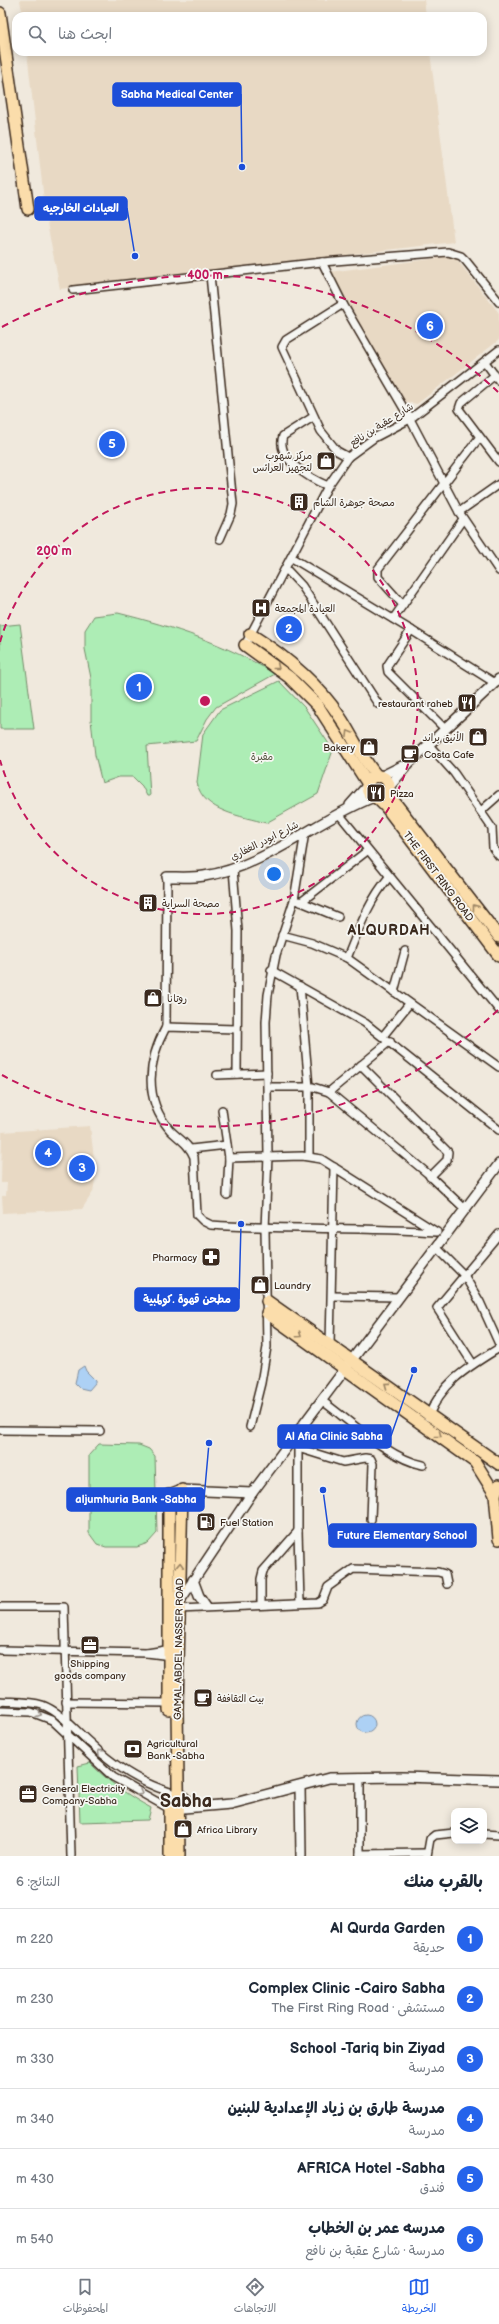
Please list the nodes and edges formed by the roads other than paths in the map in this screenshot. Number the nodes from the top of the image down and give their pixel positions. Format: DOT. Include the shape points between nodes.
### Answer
graph roads {
  1 [pos="0,13"];
  2 [pos="28,210"];
  3 [pos="322,262"];
  4 [pos="210,275"];
  5 [pos="73,290"];
  6 [pos="499,302"];
  7 [pos="343,304"];
  8 [pos="499,350"];
  9 [pos="485,362"];
  10 [pos="497,378"];
  11 [pos="313,417"];
  12 [pos="410,419"];
  13 [pos="480,438"];
  14 [pos="348,457"];
  15 [pos="499,462"];
  16 [pos="444,483"];
  17 [pos="499,484"];
  18 [pos="328,486"];
  19 [pos="458,512"];
  20 [pos="463,519"];
  21 [pos="220,539"];
  22 [pos="292,558"];
  23 [pos="286,569"];
  24 [pos="499,571"];
  25 [pos="403,605"];
  26 [pos="393,619"];
  27 [pos="411,630"];
  28 [pos="250,634"];
  29 [pos="245,645"];
  30 [pos="497,681"];
  31 [pos="378,704"];
  32 [pos="445,729"];
  33 [pos="429,745"];
  34 [pos="409,762"];
  35 [pos="379,777"];
  36 [pos="368,785"];
  37 [pos="389,789"];
  38 [pos="499,795"];
  39 [pos="376,798"];
  40 [pos="481,811"];
  41 [pos="341,813"];
  42 [pos="305,832"];
  43 [pos="367,851"];
  44 [pos="499,856"];
  45 [pos="233,868"];
  46 [pos="167,877"];
  47 [pos="389,877"];
  48 [pos="298,901"];
  49 [pos="338,917"];
  50 [pos="282,935"];
  51 [pos="499,938"];
  52 [pos="405,951"];
  53 [pos="499,956"];
  54 [pos="346,958"];
  55 [pos="271,970"];
  56 [pos="300,986"];
  57 [pos="394,992"];
  58 [pos="409,1004"];
  59 [pos="499,1010"];
  60 [pos="166,1027"];
  61 [pos="236,1028"];
  62 [pos="383,1036"];
  63 [pos="390,1041"];
  64 [pos="361,1065"];
  65 [pos="499,1067"];
  66 [pos="237,1074"];
  67 [pos="268,1074"];
  68 [pos="218,1075"];
  69 [pos="268,1087"];
  70 [pos="309,1087"];
  71 [pos="329,1092"];
  72 [pos="222,1110"];
  73 [pos="499,1130"];
  74 [pos="227,1145"];
  75 [pos="191,1148"];
  76 [pos="268,1156"];
  77 [pos="309,1156"];
  78 [pos="229,1158"];
  79 [pos="499,1165"];
  80 [pos="334,1167"];
  81 [pos="430,1177"];
  82 [pos="228,1196"];
  83 [pos="464,1209"];
  84 [pos="331,1227"];
  85 [pos="265,1229"];
  86 [pos="441,1234"];
  87 [pos="498,1237"];
  88 [pos="436,1247"];
  89 [pos="464,1275"];
  90 [pos="332,1296"];
  91 [pos="399,1298"];
  92 [pos="267,1301"];
  93 [pos="267,1313"];
  94 [pos="330,1344"];
  95 [pos="499,1344"];
  96 [pos="499,1348"];
  97 [pos="348,1364"];
  98 [pos="474,1364"];
  99 [pos="321,1400"];
  100 [pos="427,1420"];
  101 [pos="250,1427"];
  102 [pos="0,1430"];
  103 [pos="100,1431"];
  104 [pos="298,1432"];
  105 [pos="298,1448"];
  106 [pos="499,1464"];
  107 [pos="422,1465"];
  108 [pos="182,1490"];
  109 [pos="252,1493"];
  110 [pos="169,1494"];
  111 [pos="497,1498"];
  112 [pos="371,1519"];
  113 [pos="298,1531"];
  114 [pos="499,1539"];
  115 [pos="193,1580"];
  116 [pos="447,1584"];
  117 [pos="300,1603"];
  118 [pos="175,1604"];
  119 [pos="261,1604"];
  120 [pos="206,1606"];
  121 [pos="0,1607"];
  122 [pos="0,1650"];
  123 [pos="64,1652"];
  124 [pos="173,1653"];
  125 [pos="0,1702"];
  126 [pos="66,1702"];
  127 [pos="169,1703"];
  128 [pos="0,1711"];
  129 [pos="68,1722"];
  130 [pos="67,1734"];
  131 [pos="360,1777"];
  132 [pos="499,1780"];
  133 [pos="300,1787"];
  134 [pos="174,1791"];
  135 [pos="200,1806"];
  136 [pos="174,1809"];
  137 [pos="451,1833"];
  138 [pos="487,1834"];
  139 [pos="499,1835"];
  140 [pos="427,1854"];
  141 [pos="360,1855"];
  142 [pos="71,1856"];
  143 [pos="170,1856"];
  144 [pos="179,1856"];
  145 [pos="300,1856"];
  1 -- 2 [label="main road"];
  3 -- 4 [label="street"];
  3 -- 6 [label="street" via="448,252 461,256"];
  3 -- 7 [label="street"];
  4 -- 5 [label="street"];
  4 -- 21 [label="street" via="233,504"];
  7 -- 11 [label="street" via="282,344"];
  7 -- 12 [label="street"];
  8 -- 9 [label="street, شارع عقبة بن نافع"];
  9 -- 10 [label="street"];
  9 -- 12 [label="street, شارع عقبة بن نافع"];
  10 -- 13 [label="street" via="459,406 460,413"];
  11 -- 14 [label="street" via="327,440"];
  11 -- 18 [label="street" via="283,436 283,450 301,472"];
  12 -- 14 [label="street, شارع عقبة بن نافع" via="374,438"];
  12 -- 16 [label="street"];
  13 -- 15 [label="street"];
  13 -- 16 [label="street"];
  14 -- 18 [label="street, شارع عقبة بن نافع"];
  16 -- 19 [label="street"];
  16 -- 25 [label="street" via="378,568 378,577"];
  17 -- 19 [label="street"];
  18 -- 22 [label="street, شارع عقبة بن نافع"];
  19 -- 20 [label="street"];
  20 -- 24 [label="street"];
  20 -- 25 [label="street"];
  22 -- 23 [label="street, شارع عقبة بن نافع"];
  22 -- 26 [label="street"];
  23 -- 28 [label="street, شارع عقبة بن نافع"];
  23 -- 31 [label="street" via="302,586"];
  25 -- 26 [label="street"];
  26 -- 27 [label="street"];
  27 -- 30 [label="street"];
  27 -- 32 [label="street" via="387,666 388,672"];
  28 -- 29 [label="street, شارع عقبة بن نافع"];
  35 -- 28 [label="main road, one-way" via="369,766 340,717 312,682 281,655"];
  29 -- 36 [label="main road, one-way" via="289,677 318,706"];
  30 -- 32 [label="street"];
  32 -- 33 [label="street"];
  33 -- 34 [label="street"];
  33 -- 40 [label="street" via="454,773"];
  34 -- 35 [label="street"];
  34 -- 37 [label="street"];
  35 -- 36 [label="main road" via="371,779"];
  35 -- 37 [label="main road" via="385,779"];
  36 -- 39 [label="main road" via="369,793"];
  36 -- 41 [label="street, شارع ابودر الغفاري"];
  37 -- 39 [label="main road" via="385,795"];
  51 -- 37 [label="main road, THE FIRST RING ROAD, one-way" via="393,800"];
  38 -- 40 [label="street"];
  39 -- 41 [label="street, شارع ابودر الغفاري"];
  39 -- 53 [label="main road, THE FIRST RING ROAD" via="386,807"];
  40 -- 44 [label="street" via="492,828 492,848"];
  41 -- 42 [label="street, شارع ابودر الغفاري"];
  41 -- 43 [label="street"];
  42 -- 45 [label="street, شارع ابودر الغفاري"];
  42 -- 48 [label="street"];
  43 -- 47 [label="street"];
  43 -- 48 [label="street"];
  45 -- 46 [label="street, شارع ابودر الغفاري" via="204,876"];
  45 -- 61 [label="street" via="238,931"];
  46 -- 60 [label="street"];
  47 -- 54 [label="street" via="372,900"];
  47 -- 59 [label="street"];
  48 -- 49 [label="street"];
  48 -- 50 [label="street"];
  50 -- 54 [label="street" via="312,943"];
  50 -- 55 [label="street"];
  52 -- 57 [label="street"];
  54 -- 57 [label="street"];
  55 -- 56 [label="street"];
  55 -- 67 [label="street" via="266,1022"];
  56 -- 62 [label="street"];
  56 -- 70 [label="street"];
  57 -- 58 [label="street"];
  58 -- 62 [label="street"];
  58 -- 65 [label="street"];
  60 -- 61 [label="street"];
  60 -- 75 [label="street" via="153,1056 150,1070 151,1087 161,1118 171,1131"];
  61 -- 66 [label="street"];
  62 -- 63 [label="street"];
  63 -- 64 [label="street"];
  63 -- 73 [label="street"];
  64 -- 71 [label="street"];
  64 -- 81 [label="street" via="448,1152 447,1160"];
  66 -- 67 [label="street"];
  66 -- 68 [label="street"];
  67 -- 69 [label="street"];
  69 -- 70 [label="street"];
  69 -- 76 [label="street"];
  70 -- 71 [label="street"];
  70 -- 77 [label="street"];
  71 -- 81 [label="street"];
  72 -- 74 [label="street"];
  74 -- 75 [label="street"];
  74 -- 78 [label="street"];
  75 -- 85 [label="street" via="194,1157 197,1215 202,1221 210,1225"];
  76 -- 77 [label="street"];
  76 -- 78 [label="street"];
  76 -- 85 [label="street"];
  77 -- 80 [label="street"];
  78 -- 82 [label="street"];
  79 -- 83 [label="street"];
  80 -- 84 [label="street"];
  80 -- 86 [label="street"];
  81 -- 83 [label="street"];
  83 -- 86 [label="street"];
  84 -- 85 [label="street"];
  84 -- 86 [label="street"];
  84 -- 90 [label="street"];
  85 -- 92 [label="street"];
  86 -- 88 [label="street"];
  87 -- 89 [label="street"];
  88 -- 89 [label="street"];
  88 -- 91 [label="street"];
  89 -- 95 [label="street" via="480,1302"];
  89 -- 98 [label="street" via="437,1308"];
  90 -- 91 [label="street"];
  90 -- 94 [label="street"];
  91 -- 97 [label="street"];
  92 -- 93 [label="street"];
  92 -- 94 [label="main road"];
  93 -- 97 [label="main road, one-way"];
  93 -- 101 [label="street" via="264,1366"];
  94 -- 97 [label="main road"];
  96 -- 98 [label="street"];
  97 -- 99 [label="street"];
  97 -- 100 [label="main road"];
  98 -- 100 [label="street" via="455,1376 444,1388"];
  99 -- 104 [label="street"];
  99 -- 107 [label="street" via="394,1454"];
  100 -- 106 [label="main road"];
  100 -- 111 [label="main road, one-way" via="475,1462"];
  102 -- 103 [label="street"];
  104 -- 105 [label="street"];
  104 -- 109 [label="street"];
  105 -- 112 [label="street" via="343,1462 371,1459"];
  105 -- 113 [label="street"];
  108 -- 109 [label="street"];
  108 -- 110 [label="street"];
  118 -- 108 [label="main road, GAMAL ABDEL NASSER ROAD, one-way"];
  109 -- 115 [label="street"];
  110 -- 118 [label="main road"];
  111 -- 114 [label="main road"];
  113 -- 117 [label="street"];
  113 -- 119 [label="street" via="263,1571"];
  115 -- 118 [label="street"];
  115 -- 120 [label="street"];
  116 -- 117 [label="street" via="445,1574 438,1572 353,1569 328,1587 321,1602"];
  117 -- 119 [label="street"];
  118 -- 120 [label="street"];
  118 -- 124 [label="main road, GAMAL ABDEL NASSER ROAD"];
  119 -- 120 [label="street"];
  121 -- 123 [label="street" via="64,1607"];
  122 -- 123 [label="street"];
  123 -- 124 [label="street"];
  123 -- 126 [label="street"];
  124 -- 127 [label="main road"];
  124 -- 134 [label="main road, GAMAL ABDEL NASSER ROAD"];
  125 -- 129 [label="street" via="42,1705"];
  126 -- 127 [label="street"];
  126 -- 129 [label="street"];
  127 -- 134 [label="main road"];
  128 -- 130 [label="street, one-way" via="40,1714 52,1720"];
  129 -- 130 [label="street"];
  134 -- 129 [label="street, one-way" via="153,1786 124,1771 108,1760"];
  130 -- 136 [label="street, one-way" via="113,1777"];
  130 -- 142 [label="street"];
  131 -- 132 [label="street"];
  131 -- 133 [label="street" via="329,1778"];
  131 -- 141 [label="street"];
  133 -- 135 [label="street" via="231,1804"];
  133 -- 145 [label="street"];
  134 -- 135 [label="street"];
  134 -- 136 [label="main road, GAMAL ABDEL NASSER ROAD"];
  135 -- 136 [label="street"];
  136 -- 143 [label="main road"];
  136 -- 144 [label="main road, GAMAL ABDEL NASSER ROAD"];
  137 -- 140 [label="street" via="435,1835 430,1839"];
  138 -- 139 [label="street"];
  140 -- 141 [label="street"];
}
